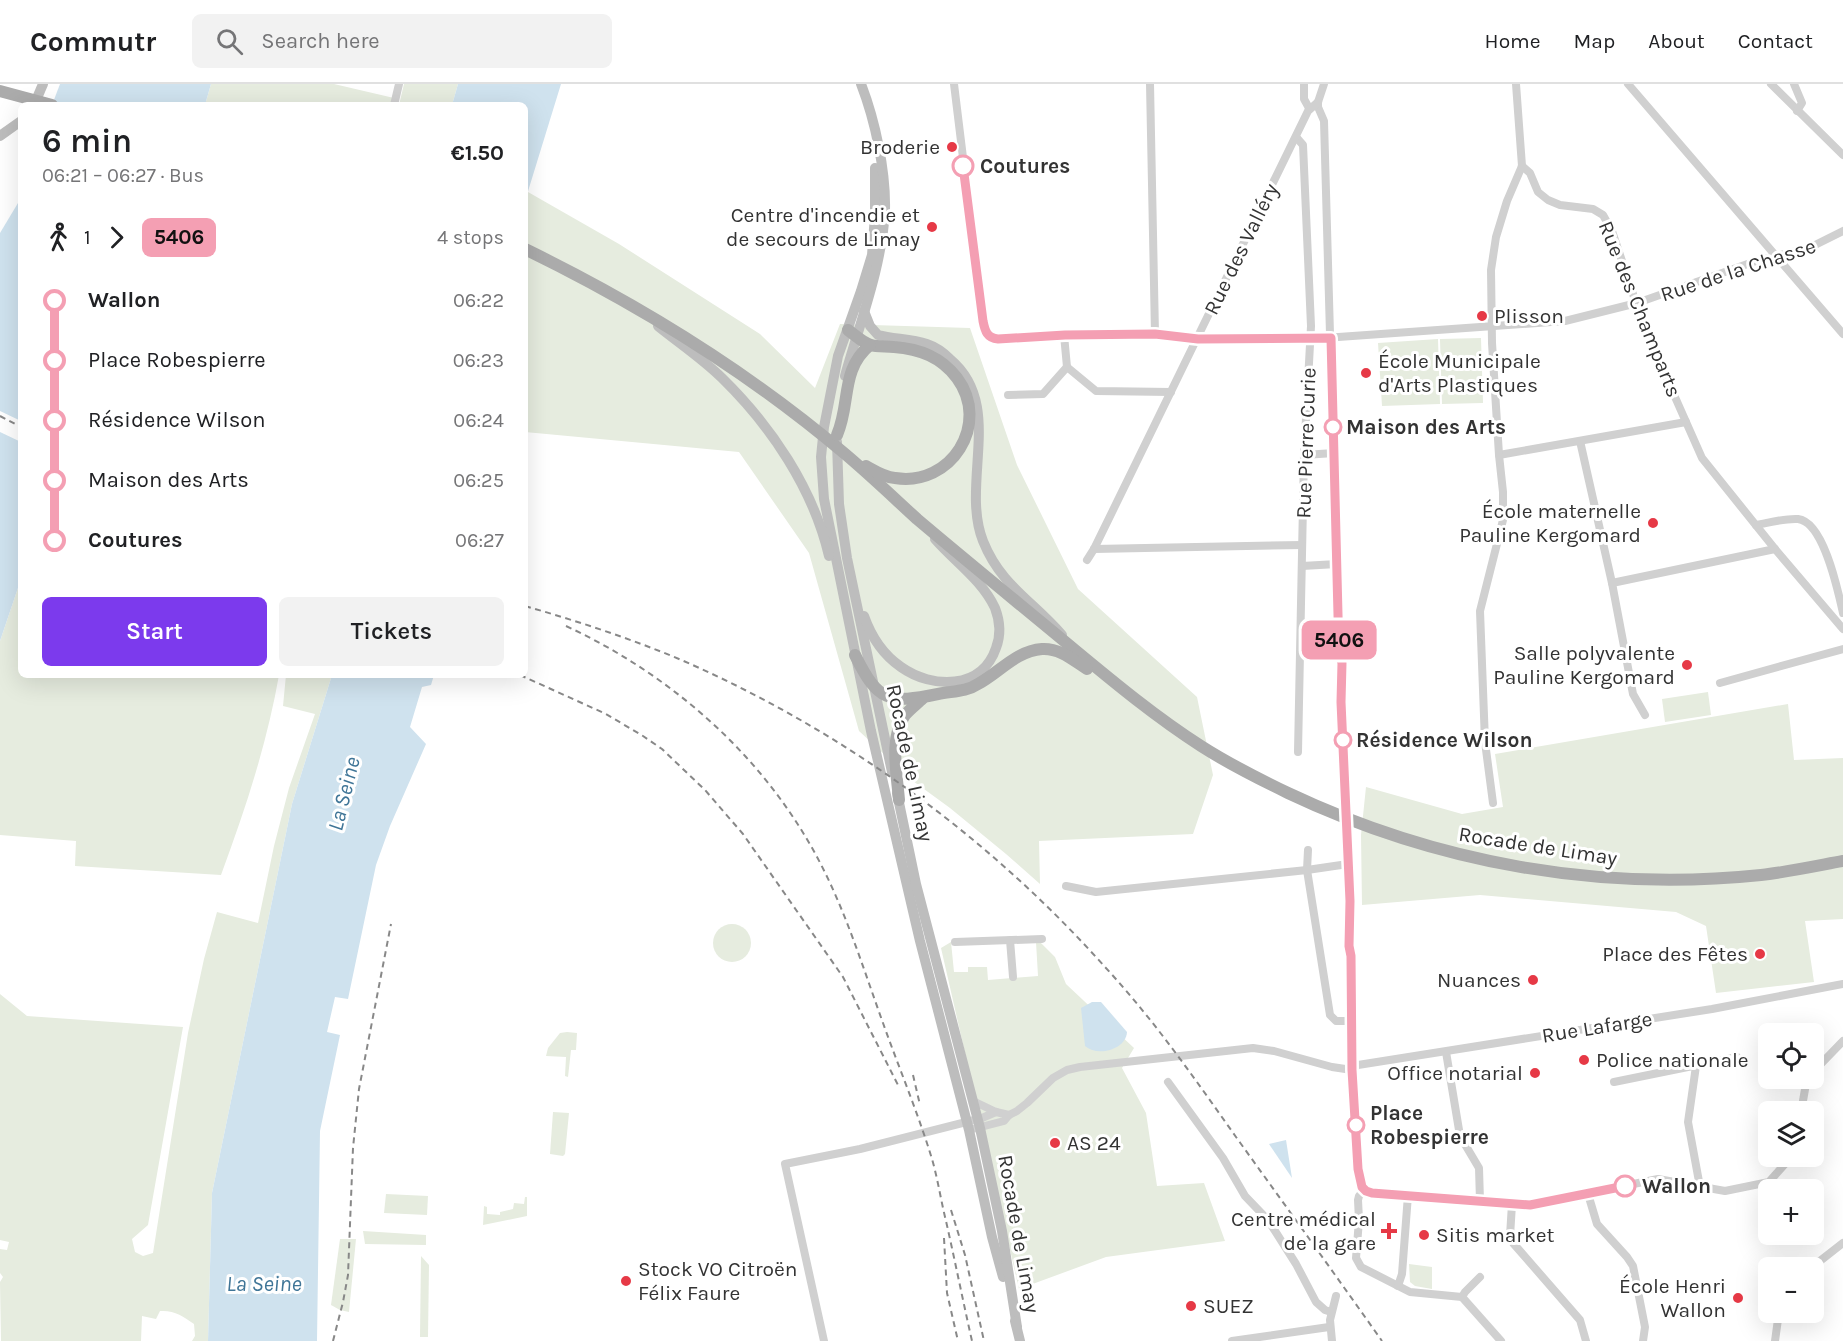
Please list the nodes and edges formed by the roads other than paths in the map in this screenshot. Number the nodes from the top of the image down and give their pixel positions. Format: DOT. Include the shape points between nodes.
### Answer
graph roads {
  1 [pos="43,84"];
  2 [pos="399,84"];
  3 [pos="861,84"];
  4 [pos="954,84"];
  5 [pos="1150,84"];
  6 [pos="1304,84"];
  7 [pos="1324,84"];
  8 [pos="1516,84"];
  9 [pos="1628,84"];
  10 [pos="1771,84"];
  11 [pos="1794,84"];
  12 [pos="0,91"];
  13 [pos="35,102"];
  14 [pos="41,102"];
  15 [pos="395,102"];
  16 [pos="1318,102"];
  17 [pos="1309,108"];
  18 [pos="1797,111"];
  19 [pos="18,123"];
  20 [pos="0,136"];
  21 [pos="1296,136"];
  22 [pos="875,138"];
  23 [pos="1843,155"];
  24 [pos="1522,166"];
  25 [pos="1843,231"];
  26 [pos="528,250"];
  27 [pos="1776,257"];
  28 [pos="1637,303"];
  29 [pos="637,308"];
  30 [pos="864,311"];
  31 [pos="1492,327"];
  32 [pos="852,334"];
  33 [pos="1155,334"];
  34 [pos="1843,334"];
  35 [pos="1065,335"];
  36 [pos="1331,338"];
  37 [pos="1198,339"];
  38 [pos="1310,339"];
  39 [pos="874,340"];
  40 [pos="1067,367"];
  41 [pos="1171,392"];
  42 [pos="1008,395"];
  43 [pos="1686,422"];
  44 [pos="837,435"];
  45 [pos="1580,441"];
  46 [pos="843,452"];
  47 [pos="1334,453"];
  48 [pos="1304,455"];
  49 [pos="1499,455"];
  50 [pos="919,520"];
  51 [pos="1756,525"];
  52 [pos="1302,545"];
  53 [pos="1094,549"];
  54 [pos="1775,549"];
  55 [pos="847,558"];
  56 [pos="1087,560"];
  57 [pos="1337,564"];
  58 [pos="1302,566"];
  59 [pos="1612,583"];
  60 [pos="1843,613"];
  61 [pos="850,626"];
  62 [pos="1843,629"];
  63 [pos="1843,649"];
  64 [pos="1077,652"];
  65 [pos="855,655"];
  66 [pos="1720,683"];
  67 [pos="874,689"];
  68 [pos="1122,690"];
  69 [pos="922,698"];
  70 [pos="1645,715"];
  71 [pos="1298,752"];
  72 [pos="899,800"];
  73 [pos="1492,802"];
  74 [pos="1346,807"];
  75 [pos="1347,833"];
  76 [pos="1308,850"];
  77 [pos="1843,861"];
  78 [pos="1348,864"];
  79 [pos="1307,870"];
  80 [pos="1066,886"];
  81 [pos="1042,939"];
  82 [pos="1010,940"];
  83 [pos="955,942"];
  84 [pos="1012,977"];
  85 [pos="1843,984"];
  86 [pos="1352,1021"];
  87 [pos="1843,1041"];
  88 [pos="1446,1052"];
  89 [pos="1737,1058"];
  90 [pos="1824,1061"];
  91 [pos="1696,1065"];
  92 [pos="1352,1070"];
  93 [pos="1168,1082"];
  94 [pos="1614,1082"];
  95 [pos="973,1101"];
  96 [pos="996,1112"];
  97 [pos="1009,1115"];
  98 [pos="973,1125"];
  99 [pos="1782,1167"];
  100 [pos="1700,1187"];
  101 [pos="1364,1190"];
  102 [pos="1588,1194"];
  103 [pos="1408,1195"];
  104 [pos="1480,1201"];
  105 [pos="1512,1204"];
  106 [pos="1843,1243"];
  107 [pos="1824,1258"];
  108 [pos="1480,1277"];
  109 [pos="1398,1286"];
  110 [pos="1336,1296"];
  111 [pos="1462,1297"];
  112 [pos="1331,1312"];
  113 [pos="1777,1323"];
  114 [pos="1329,1327"];
  115 [pos="824,1341"];
  116 [pos="1020,1341"];
  117 [pos="1232,1341"];
  118 [pos="1332,1341"];
  119 [pos="1501,1341"];
  120 [pos="1586,1341"];
  121 [pos="1643,1341"];
  122 [pos="1775,1341"];
  1 -- 13 [label="main road"];
  2 -- 15 [label="street"];
  3 -- 22 [label="main road, Rocade de Limay"];
  4 -- 35 [label="street, Rue de la Chasse" via="986,332 990,337 1005,339"];
  5 -- 33 [label="street"];
  6 -- 17 [label="street" via="1304,99"];
  7 -- 16 [label="street"];
  8 -- 24 [label="street"];
  9 -- 27 [label="street"];
  10 -- 18 [label="street"];
  11 -- 18 [label="street" via="1802,103"];
  12 -- 14 [label="main road"];
  16 -- 17 [label="street"];
  16 -- 36 [label="street" via="1324,121"];
  17 -- 21 [label="street, Rue des Valléry"];
  18 -- 23 [label="street"];
  19 -- 20 [label="main road"];
  21 -- 37 [label="street, Rue des Valléry"];
  21 -- 38 [label="street, Rue Pierre Curie" via="1303,145"];
  22 -- 30 [label="main road, Rocade de Limay" via="885,209 880,251"];
  22 -- 32 [label="main road, Rocade de Limay" via="872,255"];
  24 -- 28 [label="street, Rue des Champarts" via="1530,173 1538,192 1548,200 1560,206 1593,208 1603,215"];
  24 -- 31 [label="street" via="1496,237 1491,270"];
  25 -- 27 [label="street, Rue de la Chasse" via="1809,248"];
  26 -- 29 [label="main road"];
  27 -- 28 [label="street, Rue de la Chasse"];
  27 -- 34 [label="street"];
  28 -- 31 [label="street, Rue de la Chasse" via="1565,321"];
  28 -- 43 [label="street, Rue des Champarts"];
  29 -- 46 [label="main road" via="742,374"];
  29 -- 61 [label="main road" via="721,377 770,432 816,514"];
  30 -- 32 [label="main road, Rocade de Limay"];
  30 -- 39 [label="main road"];
  31 -- 36 [label="street, Rue de la Chasse"];
  31 -- 49 [label="street"];
  32 -- 39 [label="main road"];
  32 -- 44 [label="main road, Rocade de Limay"];
  32 -- 61 [label="main road, Rocade de Limay" via="838,356 821,457 824,499"];
  33 -- 35 [label="street, Rue de la Chasse"];
  33 -- 37 [label="street, Rue de la Chasse"];
  35 -- 40 [label="street"];
  36 -- 38 [label="street, Rue de la Chasse"];
  36 -- 47 [label="street"];
  37 -- 38 [label="street, Rue de la Chasse"];
  37 -- 41 [label="street, Rue des Valléry"];
  38 -- 48 [label="street, Rue Pierre Curie"];
  39 -- 44 [label="main road" via="854,363"];
  39 -- 46 [label="main road" via="927,353 942,363 966,393 971,415 969,427 950,462 928,476 909,479 884,475"];
  39 -- 64 [label="main road" via="928,344 957,364 967,377 978,405 974,503 983,542 1000,574"];
  40 -- 41 [label="street" via="1096,391"];
  40 -- 42 [label="street" via="1043,394"];
  41 -- 53 [label="street, Rue des Valléry"];
  43 -- 45 [label="street"];
  43 -- 51 [label="street, Rue des Champarts" via="1702,458"];
  44 -- 55 [label="main road, Rocade de Limay" via="838,493"];
  45 -- 49 [label="street"];
  45 -- 59 [label="street"];
  46 -- 50 [label="main road"];
  47 -- 48 [label="street"];
  47 -- 57 [label="street"];
  48 -- 52 [label="street, Rue Pierre Curie"];
  49 -- 73 [label="street" via="1503,520 1480,611 1485,742"];
  50 -- 55 [label="main road" via="973,577 996,610 996,651 984,669 972,677 934,682 903,669 886,654 870,634"];
  50 -- 64 [label="main road"];
  51 -- 54 [label="street, Rue des Champarts"];
  51 -- 60 [label="street" via="1799,519 1810,526 1822,544"];
  52 -- 53 [label="street"];
  52 -- 58 [label="street, Rue Pierre Curie"];
  53 -- 56 [label="street, Rue des Valléry"];
  54 -- 59 [label="street"];
  54 -- 62 [label="street, Rue des Champarts"];
  55 -- 67 [label="main road, Rocade de Limay"];
  57 -- 58 [label="street"];
  57 -- 74 [label="street"];
  58 -- 71 [label="street, Rue Pierre Curie"];
  59 -- 70 [label="street" via="1634,694"];
  61 -- 65 [label="main road, Rocade de Limay"];
  63 -- 66 [label="street"];
  64 -- 68 [label="main road"];
  65 -- 67 [label="main road"];
  65 -- 98 [label="main road, Rocade de Limay" via="920,941"];
  67 -- 69 [label="main road" via="896,699"];
  67 -- 72 [label="main road, Rocade de Limay"];
  68 -- 69 [label="main road" via="1066,654 1040,649 1022,654 968,689"];
  68 -- 77 [label="main road, Rocade de Limay" via="1204,749 1255,777 1369,828 1460,856 1563,873 1667,880 1762,875"];
  69 -- 72 [label="main road" via="898,730"];
  72 -- 95 [label="main road, Rocade de Limay" via="916,884"];
  75 -- 78 [label="street"];
  76 -- 79 [label="street"];
  78 -- 79 [label="street"];
  78 -- 86 [label="street"];
  79 -- 80 [label="street" via="1096,892"];
  79 -- 86 [label="street" via="1330,1015 1336,1021"];
  81 -- 82 [label="street"];
  82 -- 83 [label="street"];
  82 -- 84 [label="street"];
  85 -- 88 [label="street, Rue Lafarge"];
  86 -- 92 [label="street"];
  87 -- 90 [label="street"];
  88 -- 92 [label="street, Rue Lafarge" via="1358,1065"];
  88 -- 104 [label="street" via="1460,1137 1479,1168"];
  89 -- 91 [label="street"];
  91 -- 94 [label="street"];
  91 -- 100 [label="street" via="1688,1122"];
  92 -- 97 [label="street" via="1253,1048 1080,1067 1053,1078"];
  92 -- 101 [label="street" via="1358,1169"];
  93 -- 112 [label="street" via="1223,1158 1245,1196 1268,1220 1316,1302"];
  95 -- 96 [label="street"];
  95 -- 98 [label="main road, Rocade de Limay"];
  96 -- 97 [label="street"];
  96 -- 98 [label="street"];
  97 -- 98 [label="street" via="1004,1121"];
  98 -- 115 [label="street" via="785,1164"];
  98 -- 116 [label="main road, Rocade de Limay" via="1002,1231"];
  99 -- 100 [label="street" via="1769,1182 1725,1191"];
  100 -- 102 [label="street" via="1658,1179"];
  101 -- 103 [label="street"];
  101 -- 109 [label="street" via="1358,1200 1356,1258 1367,1270"];
  102 -- 105 [label="street" via="1540,1205"];
  102 -- 121 [label="street" via="1596,1224 1633,1266 1645,1327"];
  103 -- 104 [label="street"];
  103 -- 109 [label="street"];
  104 -- 105 [label="street"];
  105 -- 120 [label="street" via="1512,1243 1580,1320"];
  106 -- 107 [label="street"];
  108 -- 111 [label="street"];
  109 -- 111 [label="street" via="1415,1293"];
  110 -- 112 [label="street"];
  111 -- 119 [label="street"];
  112 -- 114 [label="street"];
  113 -- 122 [label="street"];
  114 -- 117 [label="street"];
  114 -- 118 [label="street"];
}
